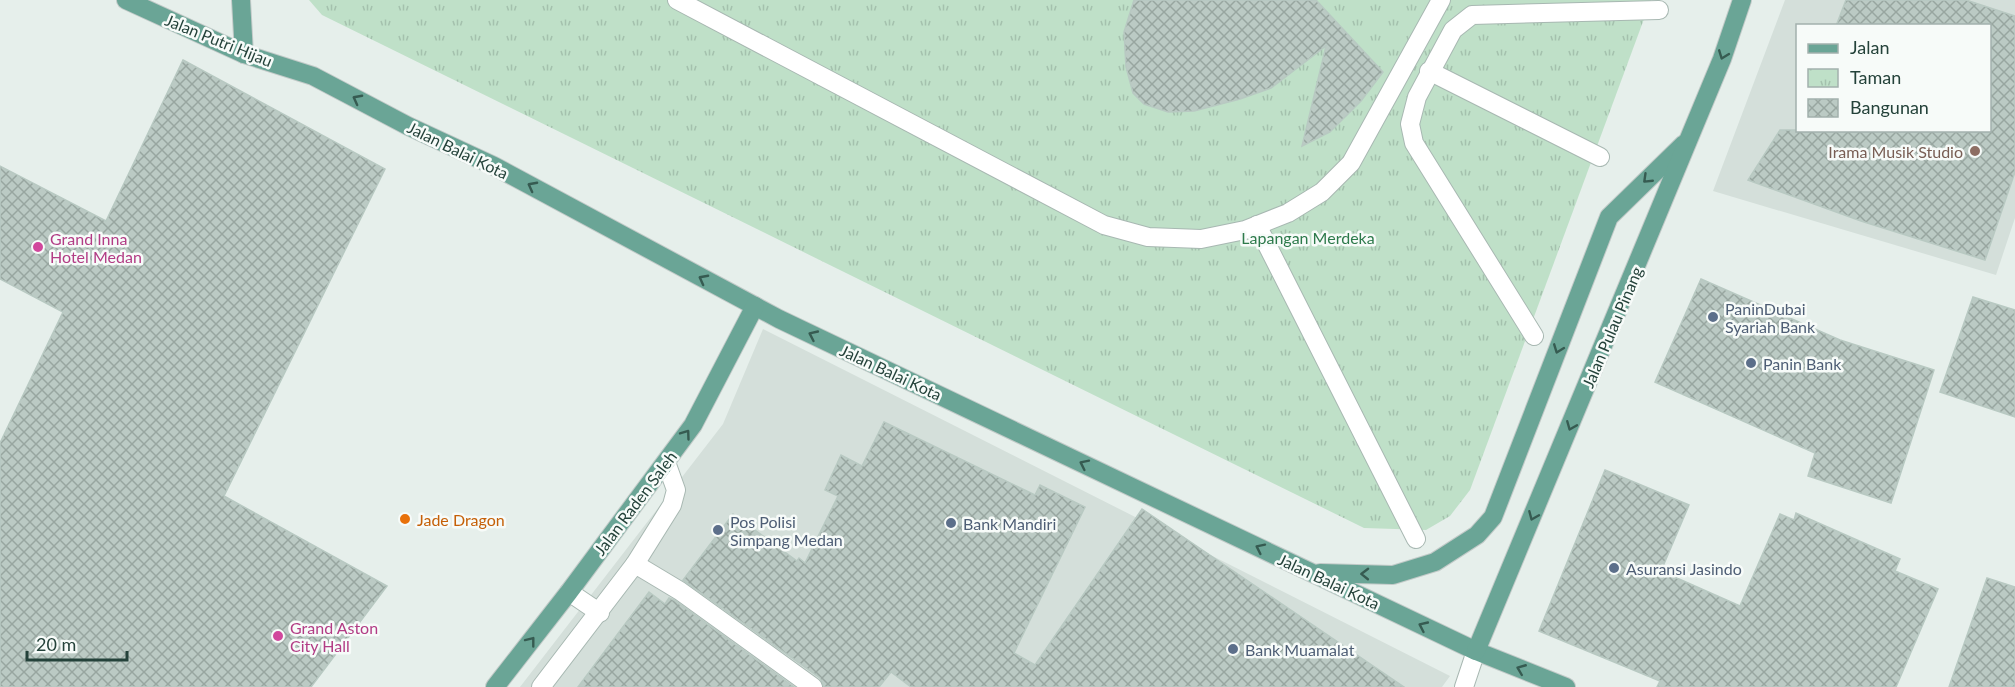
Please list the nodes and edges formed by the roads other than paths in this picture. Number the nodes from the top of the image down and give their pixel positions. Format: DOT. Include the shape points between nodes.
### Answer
graph roads {
  1 [pos="126,0"];
  2 [pos="241,0"];
  3 [pos="677,0"];
  4 [pos="1441,0"];
  5 [pos="1742,0"];
  6 [pos="1659,10"];
  7 [pos="244,54"];
  8 [pos="1429,71"];
  9 [pos="313,76"];
  10 [pos="1689,139"];
  11 [pos="1599,158"];
  12 [pos="1257,225"];
  13 [pos="755,306"];
  14 [pos="1533,336"];
  15 [pos="666,462"];
  16 [pos="1416,539"];
  17 [pos="635,564"];
  18 [pos="1313,573"];
  19 [pos="569,592"];
  20 [pos="600,613"];
  21 [pos="1476,651"];
  22 [pos="495,687"];
  23 [pos="541,687"];
  24 [pos="813,687"];
  25 [pos="1464,687"];
  26 [pos="1566,687"];
  1 -- 7 [label="main road, Jalan Putri Hijau"];
  2 -- 7 [label="main road"];
  3 -- 12 [label="street" via="1104,225 1148,237 1201,239"];
  4 -- 12 [label="street" via="1350,163 1322,192 1288,213"];
  5 -- 10 [label="main road, Jalan Pulau Pinang, one-way"];
  6 -- 8 [label="street" via="1472,15 1453,30"];
  7 -- 9 [label="main road, Jalan Putri Hijau"];
  8 -- 11 [label="street"];
  8 -- 14 [label="street" via="1410,124 1414,143"];
  13 -- 9 [label="main road, Jalan Balai Kota, one-way" via="494,166"];
  10 -- 18 [label="main road, one-way" via="1609,217 1492,517 1477,535 1435,562 1393,575"];
  10 -- 21 [label="main road, Jalan Pulau Pinang, one-way"];
  12 -- 16 [label="street"];
  15 -- 13 [label="main road, Jalan Raden Saleh, one-way" via="706,404"];
  18 -- 13 [label="main road, Jalan Balai Kota, one-way"];
  15 -- 17 [label="street" via="676,490 672,505"];
  15 -- 19 [label="main road, Jalan Raden Saleh"];
  17 -- 20 [label="street"];
  17 -- 24 [label="street" via="680,591"];
  21 -- 18 [label="main road, Jalan Balai Kota, one-way"];
  19 -- 20 [label="street"];
  22 -- 19 [label="main road, Jalan Raden Saleh, one-way"];
  20 -- 23 [label="street"];
  21 -- 25 [label="street"];
  26 -- 21 [label="main road, Jalan Balai Kota, one-way"];
}
